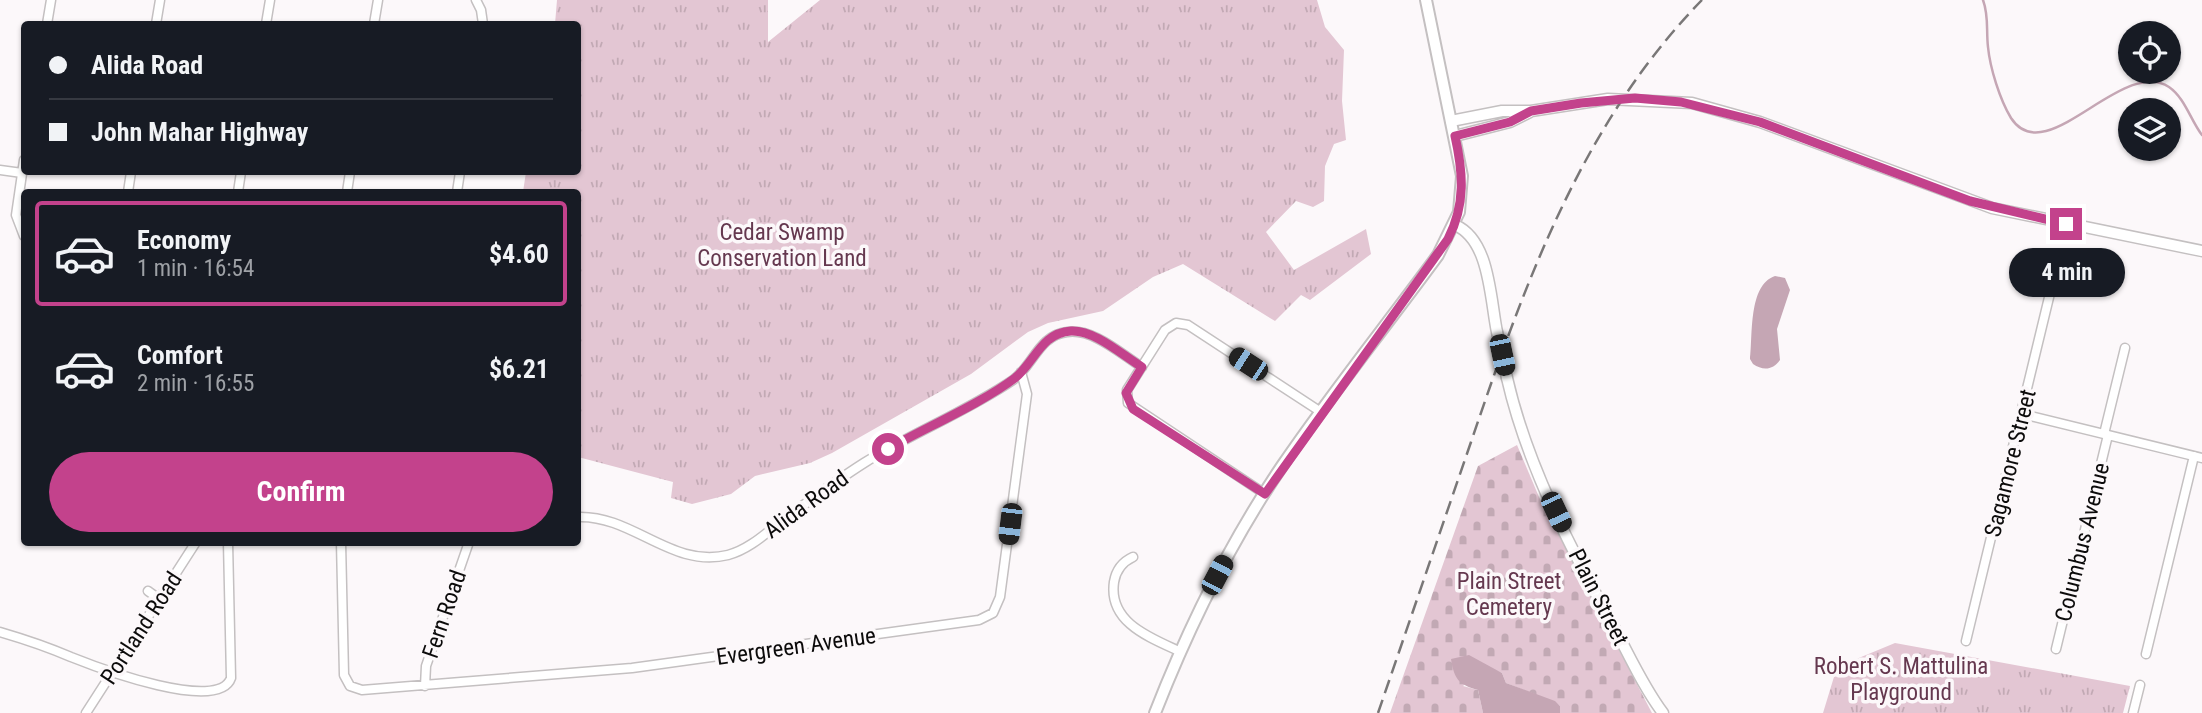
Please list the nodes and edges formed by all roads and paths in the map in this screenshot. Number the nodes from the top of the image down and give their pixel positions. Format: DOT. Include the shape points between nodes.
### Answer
graph roads {
  1 [pos="51,0"];
  2 [pos="160,0"];
  3 [pos="270,0"];
  4 [pos="378,0"];
  5 [pos="476,0"];
  6 [pos="1426,0"];
  7 [pos="48,21"];
  8 [pos="156,21"];
  9 [pos="266,21"];
  10 [pos="374,21"];
  11 [pos="483,21"];
  12 [pos="1531,111"];
  13 [pos="1451,121"];
  14 [pos="1455,136"];
  15 [pos="0,170"];
  16 [pos="21,173"];
  17 [pos="22,175"];
  18 [pos="1455,225"];
  19 [pos="21,228"];
  20 [pos="2202,251"];
  21 [pos="2052,285"];
  22 [pos="2125,348"];
  23 [pos="1142,367"];
  24 [pos="1021,372"];
  25 [pos="1321,412"];
  26 [pos="2022,414"];
  27 [pos="2106,434"];
  28 [pos="2198,457"];
  29 [pos="1265,494"];
  30 [pos="581,517"];
  31 [pos="193,546"];
  32 [pos="228,546"];
  33 [pos="341,546"];
  34 [pos="468,546"];
  35 [pos="1133,557"];
  36 [pos="148,591"];
  37 [pos="159,599"];
  38 [pos="0,632"];
  39 [pos="1966,641"];
  40 [pos="2056,649"];
  41 [pos="1181,652"];
  42 [pos="2146,654"];
  43 [pos="111,675"];
  44 [pos="2140,685"];
  45 [pos="425,687"];
  46 [pos="144,692"];
  47 [pos="208,702"];
  48 [pos="86,713"];
  49 [pos="1155,713"];
  50 [pos="1663,713"];
  51 [pos="2133,713"];
  1 -- 7 [label="street"];
  2 -- 8 [label="street"];
  3 -- 9 [label="street"];
  4 -- 10 [label="street"];
  5 -- 11 [label="street"];
  6 -- 13 [label="main road"];
  12 -- 13 [label="street" via="1502,111"];
  12 -- 14 [label="street" via="1510,122"];
  12 -- 20 [label="street" via="1608,99 1681,102 1760,122 1992,208"];
  13 -- 14 [label="main road"];
  14 -- 18 [label="main road" via="1462,183"];
  15 -- 16 [label="street"];
  17 -- 19 [label="street" via="16,215"];
  18 -- 25 [label="main road" via="1438,256"];
  18 -- 50 [label="street, Plain Street, bridge" via="1470,234 1479,247 1522,430 1556,512"];
  21 -- 26 [label="street, Sagamore Street"];
  22 -- 27 [label="street, Columbus Avenue"];
  23 -- 24 [label="street" via="1088,334 1069,331 1043,344"];
  23 -- 25 [label="street" via="1170,325 1184,324"];
  23 -- 29 [label="street" via="1126,393 1130,407"];
  24 -- 30 [label="street, Alida Road" via="859,466 734,553 695,556 606,518"];
  24 -- 45 [label="street, Evergreen Avenue" via="1027,394 1000,597 989,617 647,666"];
  25 -- 29 [label="main road"];
  26 -- 27 [label="street"];
  26 -- 39 [label="street, Sagamore Street"];
  27 -- 28 [label="street"];
  27 -- 40 [label="street, Columbus Avenue"];
  28 -- 42 [label="street"];
  29 -- 41 [label="main road" via="1221,568"];
  31 -- 37 [label="street, Portland Road"];
  32 -- 47 [label="street" via="232,678 226,691"];
  33 -- 45 [label="street, Evergreen Avenue" via="347,683 362,690"];
  34 -- 45 [label="street, Fern Road" via="426,666"];
  35 -- 41 [label="street" via="1122,564 1115,578 1120,612 1137,630"];
  36 -- 37 [label="street"];
  37 -- 43 [label="street, Portland Road"];
  38 -- 43 [label="street"];
  41 -- 49 [label="main road"];
  43 -- 46 [label="street"];
  43 -- 48 [label="street, Portland Road"];
  44 -- 51 [label="street"];
}
